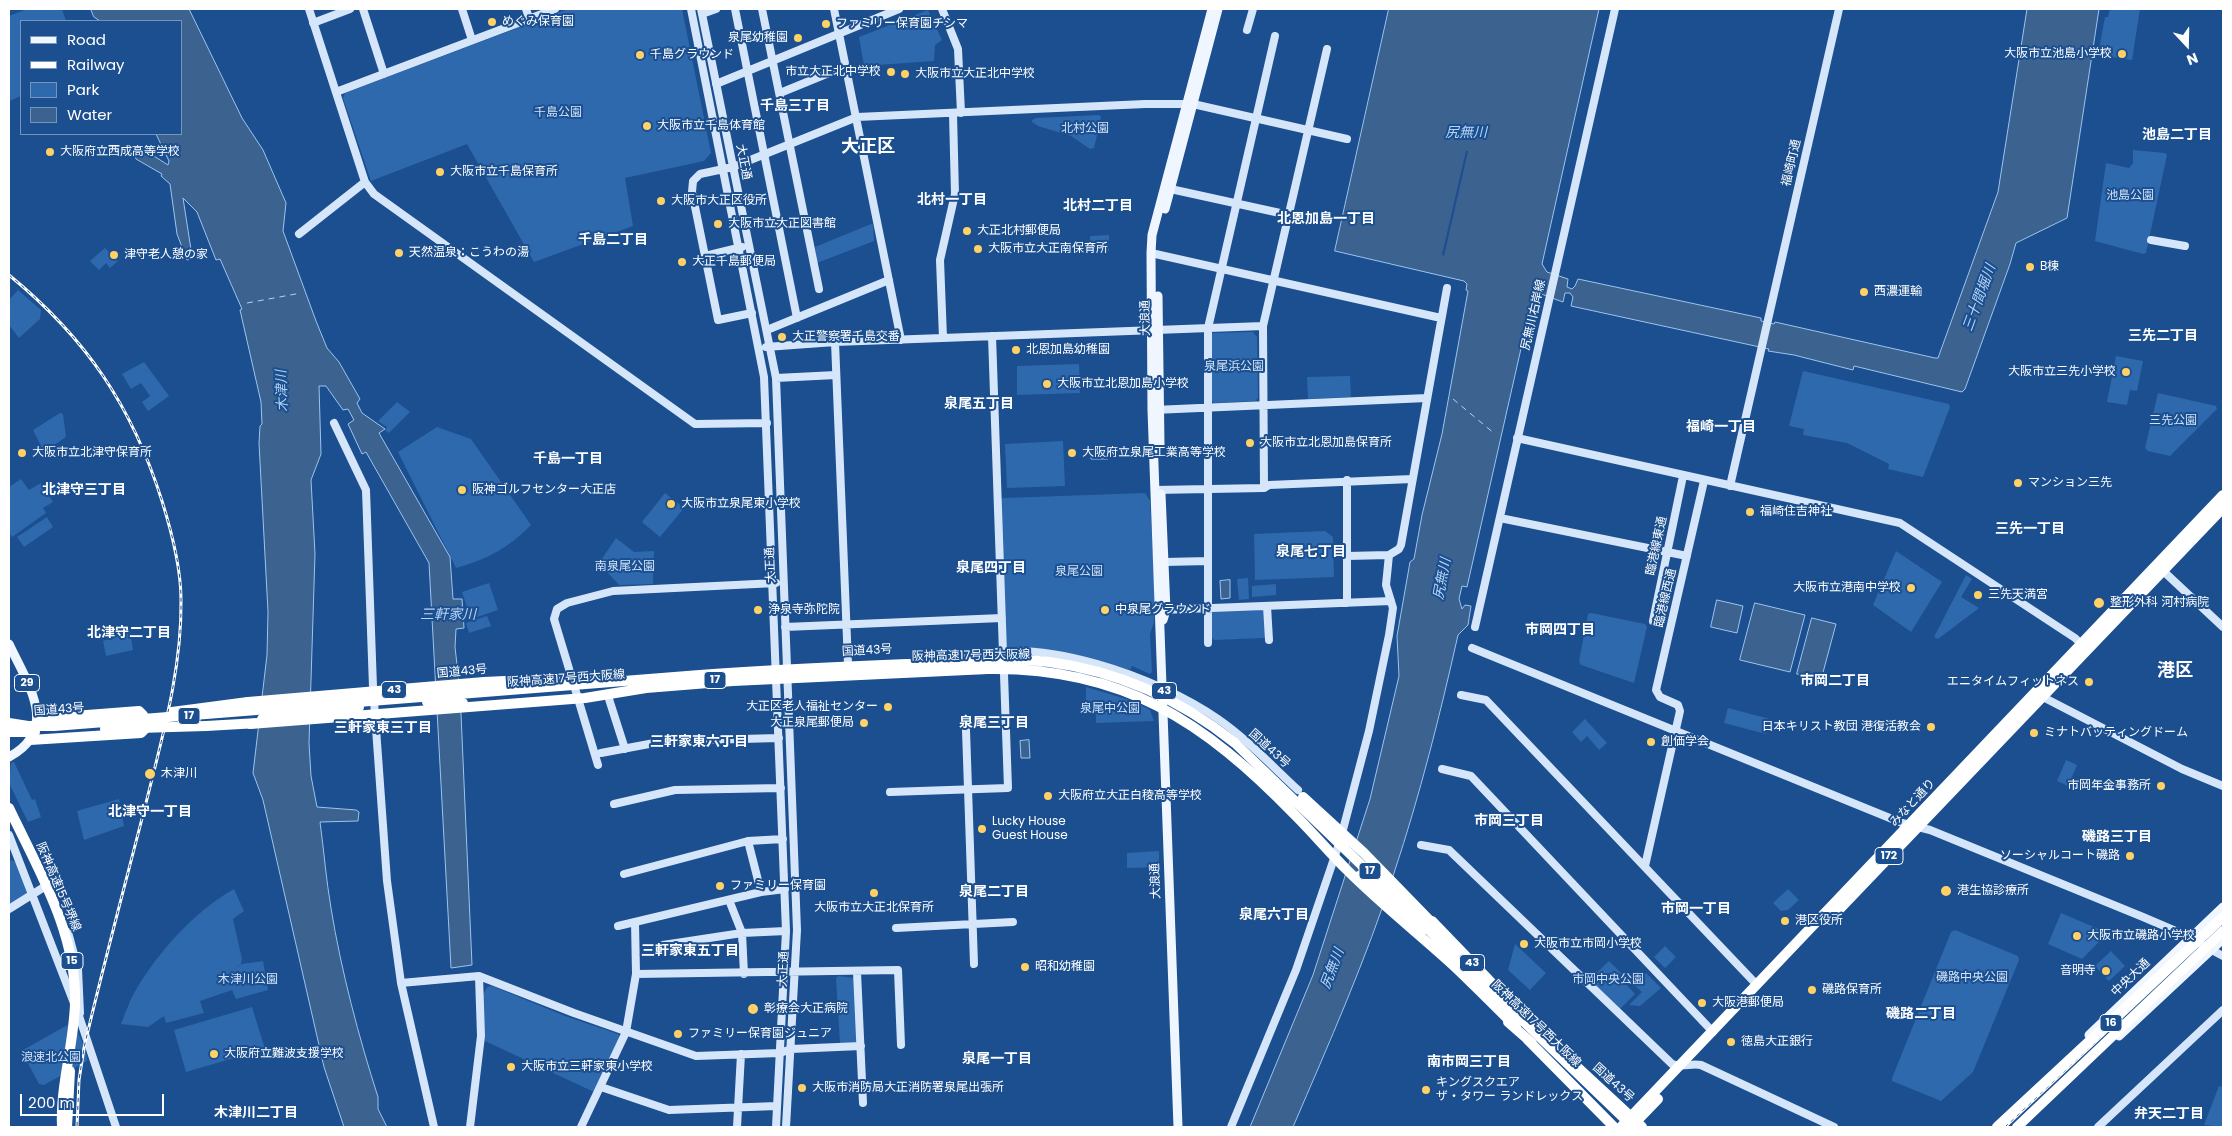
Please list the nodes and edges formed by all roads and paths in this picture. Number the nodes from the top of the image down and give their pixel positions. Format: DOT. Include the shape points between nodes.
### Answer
graph roads {
  1 [pos="309,9"];
  2 [pos="350,9"];
  3 [pos="363,9"];
  4 [pos="462,9"];
  5 [pos="526,9"];
  6 [pos="555,9"];
  7 [pos="690,9"];
  8 [pos="716,9"];
  9 [pos="735,9"];
  10 [pos="762,9"];
  11 [pos="834,9"];
  12 [pos="899,9"];
  13 [pos="942,9"];
  14 [pos="1212,9"];
  15 [pos="1218,9"];
  16 [pos="1253,9"];
  17 [pos="1615,9"];
  18 [pos="1839,9"];
  19 [pos="702,12"];
  20 [pos="530,18"];
  21 [pos="313,23"];
  22 [pos="1247,30"];
  23 [pos="839,33"];
  24 [pos="1274,36"];
  25 [pos="472,40"];
  26 [pos="1327,49"];
  27 [pos="773,61"];
  28 [pos="846,66"];
  29 [pos="747,71"];
  30 [pos="384,74"];
  31 [pos="716,84"];
  32 [pos="336,92"];
  33 [pos="780,93"];
  34 [pos="1190,104"];
  35 [pos="957,113"];
  36 [pos="856,117"];
  37 [pos="1256,118"];
  38 [pos="1308,131"];
  39 [pos="1347,139"];
  40 [pos="790,144"];
  41 [pos="764,154"];
  42 [pos="733,167"];
  43 [pos="723,168"];
  44 [pos="365,182"];
  45 [pos="1167,188"];
  46 [pos="1236,203"];
  47 [pos="1288,215"];
  48 [pos="299,234"];
  49 [pos="2151,240"];
  50 [pos="749,246"];
  51 [pos="2185,246"];
  52 [pos="739,248"];
  53 [pos="1154,254"];
  54 [pos="705,256"];
  55 [pos="1221,268"];
  56 [pos="889,280"];
  57 [pos="1274,280"];
  58 [pos="1447,288"];
  59 [pos="819,289"];
  60 [pos="752,313"];
  61 [pos="797,318"];
  62 [pos="1442,318"];
  63 [pos="1263,326"];
  64 [pos="1208,328"];
  65 [pos="766,330"];
  66 [pos="1155,330"];
  67 [pos="992,336"];
  68 [pos="942,338"];
  69 [pos="901,340"];
  70 [pos="835,342"];
  71 [pos="770,346"];
  72 [pos="760,350"];
  73 [pos="836,375"];
  74 [pos="776,378"];
  75 [pos="1427,398"];
  76 [pos="1265,404"];
  77 [pos="1208,406"];
  78 [pos="1155,410"];
  79 [pos="334,422"];
  80 [pos="767,423"];
  81 [pos="1517,438"];
  82 [pos="1684,476"];
  83 [pos="1412,479"];
  84 [pos="1347,480"];
  85 [pos="1704,481"];
  86 [pos="1730,486"];
  87 [pos="1264,488"];
  88 [pos="1208,490"];
  89 [pos="1158,491"];
  90 [pos="2223,495"];
  91 [pos="2223,508"];
  92 [pos="1500,518"];
  93 [pos="1667,552"];
  94 [pos="1389,555"];
  95 [pos="1347,556"];
  96 [pos="1686,556"];
  97 [pos="1208,561"];
  98 [pos="1165,562"];
  99 [pos="2160,568"];
  100 [pos="783,581"];
  101 [pos="773,583"];
  102 [pos="1391,601"];
  103 [pos="1347,603"];
  104 [pos="1268,606"];
  105 [pos="1208,608"];
  106 [pos="1162,610"];
  107 [pos="1002,618"];
  108 [pos="1653,621"];
  109 [pos="847,624"];
  110 [pos="785,627"];
  111 [pos="1475,627"];
  112 [pos="2223,627"];
  113 [pos="1269,640"];
  114 [pos="1208,643"];
  115 [pos="9,644"];
  116 [pos="2084,647"];
  117 [pos="1472,648"];
  118 [pos="1003,653"];
  119 [pos="965,659"];
  120 [pos="848,664"];
  121 [pos="782,667"];
  122 [pos="964,672"];
  123 [pos="1004,674"];
  124 [pos="569,677"];
  125 [pos="782,679"];
  126 [pos="1162,687"];
  127 [pos="1461,695"];
  128 [pos="2039,695"];
  129 [pos="608,696"];
  130 [pos="391,699"];
  131 [pos="424,699"];
  132 [pos="568,699"];
  133 [pos="339,703"];
  134 [pos="248,706"];
  135 [pos="359,707"];
  136 [pos="327,710"];
  137 [pos="1162,711"];
  138 [pos="172,712"];
  139 [pos="9,724"];
  140 [pos="104,724"];
  141 [pos="250,724"];
  142 [pos="206,726"];
  143 [pos="966,730"];
  144 [pos="1676,730"];
  145 [pos="33,733"];
  146 [pos="9,734"];
  147 [pos="779,738"];
  148 [pos="625,749"];
  149 [pos="601,754"];
  150 [pos="9,757"];
  151 [pos="598,765"];
  152 [pos="1442,769"];
  153 [pos="2223,786"];
  154 [pos="781,788"];
  155 [pos="968,790"];
  156 [pos="1298,790"];
  157 [pos="890,792"];
  158 [pos="9,800"];
  159 [pos="1308,801"];
  160 [pos="614,804"];
  161 [pos="9,808"];
  162 [pos="1292,814"];
  163 [pos="9,821"];
  164 [pos="1913,826"];
  165 [pos="9,835"];
  166 [pos="783,839"];
  167 [pos="748,841"];
  168 [pos="1420,845"];
  169 [pos="1645,866"];
  170 [pos="624,874"];
  171 [pos="49,884"];
  172 [pos="785,889"];
  173 [pos="1403,890"];
  174 [pos="761,892"];
  175 [pos="33,895"];
  176 [pos="729,900"];
  177 [pos="2223,907"];
  178 [pos="9,909"];
  179 [pos="1393,916"];
  180 [pos="2223,917"];
  181 [pos="635,922"];
  182 [pos="1013,922"];
  183 [pos="973,924"];
  184 [pos="618,926"];
  185 [pos="896,928"];
  186 [pos="1425,929"];
  187 [pos="2223,931"];
  188 [pos="786,932"];
  189 [pos="742,933"];
  190 [pos="2190,938"];
  191 [pos="2223,939"];
  192 [pos="664,946"];
  193 [pos="2211,951"];
  194 [pos="2223,956"];
  195 [pos="974,964"];
  196 [pos="857,972"];
  197 [pos="784,973"];
  198 [pos="795,973"];
  199 [pos="636,974"];
  200 [pos="744,974"];
  201 [pos="479,976"];
  202 [pos="401,983"];
  203 [pos="1757,985"];
  204 [pos="2223,1010"];
  205 [pos="80,1016"];
  206 [pos="73,1027"];
  207 [pos="626,1032"];
  208 [pos="1713,1032"];
  209 [pos="1542,1036"];
  210 [pos="1532,1043"];
  211 [pos="901,1045"];
  212 [pos="861,1046"];
  213 [pos="791,1049"];
  214 [pos="780,1053"];
  215 [pos="741,1054"];
  216 [pos="1692,1063"];
  217 [pos="1680,1066"];
  218 [pos="1568,1073"];
  219 [pos="601,1087"];
  220 [pos="863,1103"];
  221 [pos="777,1106"];
  222 [pos="738,1108"];
  223 [pos="1636,1124"];
  224 [pos="55,1127"];
  225 [pos="62,1127"];
  226 [pos="67,1127"];
  227 [pos="116,1127"];
  228 [pos="434,1127"];
  229 [pos="470,1127"];
  230 [pos="582,1127"];
  231 [pos="737,1127"];
  232 [pos="776,1127"];
  233 [pos="786,1127"];
  234 [pos="1178,1127"];
  235 [pos="1231,1127"];
  236 [pos="1615,1127"];
  237 [pos="1623,1127"];
  238 [pos="1834,1127"];
  239 [pos="1990,1127"];
  240 [pos="1997,1127"];
  241 [pos="2017,1127"];
  242 [pos="2021,1127"];
  243 [pos="2098,1127"];
  1 -- 21 [label="street"];
  2 -- 21 [label="street"];
  3 -- 30 [label="street"];
  4 -- 25 [label="street"];
  5 -- 20 [label="street"];
  6 -- 20 [label="street"];
  7 -- 43 [label="street, 大正通"];
  8 -- 19 [label="street"];
  9 -- 29 [label="street"];
  10 -- 27 [label="street"];
  11 -- 23 [label="street"];
  12 -- 23 [label="street"];
  13 -- 35 [label="street" via="958,49"];
  14 -- 34 [label="main road, 大浪通"];
  15 -- 34 [label="main road, 大浪通"];
  16 -- 22 [label="street"];
  17 -- 81 [label="street, 尻無川右岸線"];
  18 -- 86 [label="street, 福崎町通"];
  19 -- 31 [label="street, 大正通"];
  20 -- 25 [label="street"];
  21 -- 32 [label="street"];
  23 -- 27 [label="street"];
  23 -- 28 [label="street"];
  24 -- 37 [label="street"];
  25 -- 30 [label="street"];
  26 -- 38 [label="street"];
  27 -- 29 [label="street"];
  27 -- 33 [label="street"];
  28 -- 33 [label="street"];
  28 -- 36 [label="street"];
  29 -- 31 [label="street"];
  29 -- 41 [label="street"];
  30 -- 32 [label="street"];
  31 -- 42 [label="street, 大正通"];
  32 -- 44 [label="street"];
  33 -- 40 [label="street"];
  34 -- 35 [label="street"];
  34 -- 37 [label="street"];
  34 -- 45 [label="main road, 大浪通"];
  35 -- 36 [label="street"];
  35 -- 68 [label="street" via="955,194 940,260"];
  36 -- 40 [label="street"];
  36 -- 56 [label="street"];
  37 -- 38 [label="street"];
  37 -- 46 [label="street"];
  38 -- 39 [label="street"];
  38 -- 47 [label="street"];
  40 -- 41 [label="street"];
  40 -- 59 [label="street"];
  41 -- 42 [label="street"];
  41 -- 61 [label="street"];
  42 -- 43 [label="street"];
  42 -- 50 [label="street, 大正通"];
  43 -- 52 [label="street, 大正通"];
  43 -- 54 [label="street" via="700,174 692,184"];
  44 -- 48 [label="street"];
  44 -- 80 [label="street" via="374,194 439,242 695,424"];
  45 -- 46 [label="street"];
  45 -- 53 [label="main road, 大浪通"];
  46 -- 47 [label="street"];
  46 -- 55 [label="street"];
  47 -- 57 [label="street"];
  49 -- 51 [label="street"];
  50 -- 52 [label="street"];
  50 -- 65 [label="street, 大正通"];
  52 -- 54 [label="street"];
  52 -- 60 [label="street, 大正通"];
  53 -- 55 [label="street"];
  53 -- 66 [label="main road, 大浪通"];
  54 -- 60 [label="street" via="718,320"];
  55 -- 57 [label="street"];
  55 -- 64 [label="street"];
  56 -- 61 [label="street"];
  56 -- 69 [label="street"];
  57 -- 62 [label="street"];
  57 -- 63 [label="street"];
  58 -- 62 [label="street"];
  60 -- 72 [label="street, 大正通"];
  61 -- 65 [label="street"];
  62 -- 75 [label="street"];
  63 -- 64 [label="street"];
  63 -- 76 [label="street"];
  64 -- 66 [label="street"];
  64 -- 77 [label="street"];
  65 -- 71 [label="street, 大正通"];
  66 -- 67 [label="street"];
  66 -- 78 [label="main road, 大浪通"];
  67 -- 68 [label="street"];
  67 -- 107 [label="street"];
  68 -- 69 [label="street"];
  69 -- 70 [label="street"];
  70 -- 71 [label="street"];
  70 -- 73 [label="street"];
  71 -- 72 [label="street"];
  71 -- 74 [label="street, 大正通"];
  72 -- 80 [label="street, 大正通"];
  73 -- 74 [label="street"];
  73 -- 109 [label="street"];
  74 -- 100 [label="street, 大正通"];
  75 -- 76 [label="street"];
  75 -- 83 [label="street"];
  76 -- 77 [label="street"];
  76 -- 87 [label="street"];
  77 -- 78 [label="street"];
  77 -- 88 [label="street"];
  78 -- 89 [label="main road, 大浪通"];
  79 -- 202 [label="street" via="366,490 379,796"];
  80 -- 101 [label="street, 大正通"];
  81 -- 82 [label="street"];
  81 -- 92 [label="street, 尻無川右岸線"];
  82 -- 85 [label="street"];
  82 -- 93 [label="street, 臨港線東通"];
  83 -- 84 [label="street"];
  83 -- 94 [label="street" via="1401,544"];
  84 -- 87 [label="street" via="1269,485"];
  84 -- 95 [label="street"];
  85 -- 86 [label="street"];
  85 -- 96 [label="street, 臨港線西通"];
  86 -- 116 [label="street" via="1900,523"];
  87 -- 88 [label="street"];
  88 -- 89 [label="street"];
  88 -- 97 [label="street"];
  89 -- 98 [label="main road, 大浪通"];
  89 -- 106 [label="main road, 大浪通"];
  90 -- 99 [label="highway, みなと通り / 172"];
  91 -- 99 [label="highway, みなと通り / 172"];
  92 -- 93 [label="street"];
  92 -- 111 [label="street, 尻無川右岸線"];
  93 -- 96 [label="street"];
  93 -- 108 [label="street, 臨港線東通"];
  94 -- 95 [label="street"];
  94 -- 102 [label="street" via="1386,585"];
  95 -- 103 [label="street"];
  96 -- 144 [label="street, 臨港線西通" via="1656,690 1660,698 1679,707"];
  97 -- 98 [label="street"];
  97 -- 105 [label="street"];
  98 -- 106 [label="main road, 大浪通"];
  99 -- 112 [label="street"];
  99 -- 116 [label="highway, みなと通り / 172"];
  100 -- 101 [label="street"];
  100 -- 110 [label="street, 大正通"];
  101 -- 121 [label="street, 大正通"];
  101 -- 151 [label="street" via="613,591 567,603 557,609 554,619"];
  102 -- 103 [label="street"];
  102 -- 235 [label="street" via="1390,635 1340,841 1296,970"];
  103 -- 104 [label="street"];
  104 -- 105 [label="street"];
  104 -- 113 [label="street"];
  105 -- 106 [label="street"];
  105 -- 114 [label="street"];
  106 -- 126 [label="main road, 大浪通"];
  107 -- 109 [label="street"];
  107 -- 118 [label="street"];
  109 -- 110 [label="street"];
  109 -- 120 [label="street"];
  110 -- 121 [label="street, 大正通"];
  115 -- 145 [label="main road, 29" via="33,698"];
  116 -- 128 [label="highway, みなと通り / 172"];
  117 -- 144 [label="street"];
  118 -- 119 [label="street" via="979,654"];
  118 -- 126 [label="street" via="1050,655 1084,661"];
  119 -- 120 [label="highway, 国道43号 / 43"];
  119 -- 159 [label="highway, 国道43号 / 43, bridge" via="1024,657 1073,663 1127,676 1161,689 1218,721"];
  120 -- 121 [label="highway, 国道43号 / 43"];
  121 -- 124 [label="highway, 国道43号 / 43, bridge"];
  121 -- 125 [label="street, 大正通"];
  122 -- 123 [label="street"];
  122 -- 125 [label="highway, 国道43号 / 43"];
  122 -- 162 [label="highway, 国道43号 / 43, bridge" via="988,669 1077,676 1152,702 1180,716 1221,745"];
  123 -- 137 [label="street" via="1049,676 1093,684 1136,698"];
  123 -- 155 [label="street" via="1008,788"];
  124 -- 131 [label="highway, bridge" via="472,688"];
  124 -- 138 [label="highway, 国道43号 / 43, bridge" via="248,702"];
  125 -- 132 [label="highway, 国道43号 / 43, bridge" via="646,688"];
  125 -- 147 [label="street, 大正通"];
  125 -- 198 [label="street, 大正通" via="797,930"];
  126 -- 137 [label="main road, 大浪通"];
  126 -- 156 [label="street" via="1219,720"];
  127 -- 169 [label="street" via="1486,700"];
  128 -- 153 [label="street" via="2182,769"];
  128 -- 164 [label="highway, みなと通り / 172"];
  129 -- 148 [label="street"];
  130 -- 131 [label="highway, 阪神高速17号西大阪線 / 17, bridge"];
  130 -- 133 [label="highway, 阪神高速17号西大阪線 / 17, bridge"];
  130 -- 134 [label="highway, bridge" via="330,698"];
  131 -- 132 [label="highway, bridge" via="456,704"];
  131 -- 135 [label="highway, 阪神高速17号西大阪線 / 17"];
  131 -- 186 [label="highway, 阪神高速17号西大阪線 / 17, bridge" via="742,672 999,660 1048,662 1090,670 1148,689 1218,729 1252,756"];
  132 -- 141 [label="highway, 国道43号 / 43, bridge"];
  133 -- 134 [label="highway, bridge"];
  133 -- 139 [label="highway, 17, bridge" via="54,726"];
  134 -- 138 [label="highway"];
  135 -- 136 [label="highway, 阪神高速17号西大阪線 / 17"];
  135 -- 141 [label="highway, bridge"];
  136 -- 142 [label="highway"];
  136 -- 146 [label="highway, 17, bridge"];
  137 -- 162 [label="street" via="1218,746"];
  137 -- 234 [label="main road, 大浪通"];
  138 -- 140 [label="highway, 国道43号 / 43, bridge"];
  139 -- 145 [label="highway, 国道43号 / 43"];
  140 -- 142 [label="highway, 国道43号 / 43, bridge"];
  140 -- 145 [label="highway, 国道43号 / 43"];
  141 -- 142 [label="highway, 国道43号 / 43"];
  143 -- 155 [label="street"];
  144 -- 164 [label="street"];
  144 -- 169 [label="street"];
  145 -- 145 [label="highway" via="48,718 139,711 144,715 145,729 141,733"];
  145 -- 146 [label="highway, 国道43号 / 43"];
  145 -- 150 [label="main road" via="22,750"];
  147 -- 148 [label="street" via="665,741"];
  147 -- 154 [label="street, 大正通"];
  148 -- 149 [label="street"];
  152 -- 208 [label="street" via="1471,776"];
  154 -- 160 [label="street" via="675,790"];
  154 -- 166 [label="street, 大正通"];
  155 -- 157 [label="street"];
  155 -- 183 [label="street"];
  158 -- 171 [label="street"];
  159 -- 186 [label="highway, bridge"];
  159 -- 209 [label="highway, 国道43号 / 43, bridge"];
  161 -- 206 [label="highway, 阪神高速15号堺線 / 15, bridge" via="67,938 75,978"];
  162 -- 186 [label="highway, bridge"];
  162 -- 210 [label="highway, 国道43号 / 43, bridge" via="1346,869"];
  163 -- 224 [label="highway, 阪神高速15号堺線 / 15" via="52,916 63,946 68,976 68,1013"];
  164 -- 190 [label="street" via="1930,830"];
  164 -- 203 [label="highway, みなと通り / 172"];
  164 -- 216 [label="highway, みなと通り / 172"];
  165 -- 175 [label="street"];
  166 -- 167 [label="street"];
  166 -- 172 [label="street, 大正通"];
  167 -- 170 [label="street"];
  167 -- 174 [label="street"];
  168 -- 217 [label="street" via="1449,850 1672,1064"];
  169 -- 203 [label="street"];
  171 -- 175 [label="street"];
  171 -- 205 [label="street" via="76,954 81,992"];
  172 -- 174 [label="street"];
  172 -- 188 [label="street, 大正通"];
  173 -- 209 [label="highway, 43"];
  174 -- 176 [label="street"];
  175 -- 178 [label="street"];
  175 -- 205 [label="street"];
  176 -- 181 [label="street"];
  176 -- 189 [label="street"];
  177 -- 190 [label="main road, 中央大通"];
  179 -- 210 [label="highway, 43"];
  180 -- 240 [label="highway, 16, bridge"];
  181 -- 184 [label="street"];
  181 -- 199 [label="street"];
  182 -- 183 [label="street"];
  183 -- 185 [label="street"];
  183 -- 195 [label="street"];
  186 -- 218 [label="highway, 阪神高速17号西大阪線 / 17, bridge"];
  186 -- 223 [label="highway, 阪神高速17号西大阪線 / 17, bridge" via="1579,1075"];
  187 -- 241 [label="highway, 16, bridge"];
  188 -- 189 [label="street"];
  188 -- 197 [label="street, 大正通"];
  189 -- 192 [label="street"];
  189 -- 200 [label="street"];
  190 -- 193 [label="street"];
  190 -- 239 [label="main road, 中央大通"];
  191 -- 193 [label="main road"];
  193 -- 194 [label="street"];
  193 -- 242 [label="main road"];
  196 -- 198 [label="street"];
  196 -- 211 [label="street" via="898,970"];
  196 -- 212 [label="street"];
  197 -- 198 [label="street"];
  197 -- 200 [label="street"];
  197 -- 214 [label="street, 大正通"];
  198 -- 213 [label="street, 大正通"];
  199 -- 200 [label="street"];
  199 -- 207 [label="street"];
  201 -- 202 [label="street"];
  201 -- 207 [label="street"];
  201 -- 229 [label="street" via="481,1036"];
  202 -- 228 [label="street"];
  203 -- 208 [label="highway, みなと通り / 172"];
  204 -- 243 [label="street"];
  205 -- 227 [label="street"];
  206 -- 225 [label="highway, 阪神高速15号堺線 / 15, bridge" via="63,1092"];
  206 -- 226 [label="highway, bridge"];
  207 -- 215 [label="street" via="696,1056"];
  207 -- 219 [label="street"];
  208 -- 217 [label="highway, みなと通り / 172"];
  209 -- 223 [label="highway, 国道43号 / 43"];
  210 -- 236 [label="highway, 国道43号 / 43"];
  212 -- 213 [label="street"];
  212 -- 220 [label="street"];
  213 -- 214 [label="street"];
  213 -- 233 [label="street, 大正通"];
  214 -- 215 [label="street"];
  214 -- 221 [label="street, 大正通"];
  215 -- 222 [label="street"];
  216 -- 217 [label="street"];
  216 -- 223 [label="highway, みなと通り / 172"];
  216 -- 238 [label="street"];
  217 -- 223 [label="highway, みなと通り / 172"];
  218 -- 236 [label="highway"];
  218 -- 237 [label="highway, 阪神高速17号西大阪線 / 17"];
  219 -- 222 [label="street" via="669,1110"];
  219 -- 230 [label="street"];
  221 -- 222 [label="street"];
  221 -- 232 [label="street, 大正通"];
  222 -- 231 [label="street"];
  223 -- 237 [label="highway, みなと通り / 172"];
}
